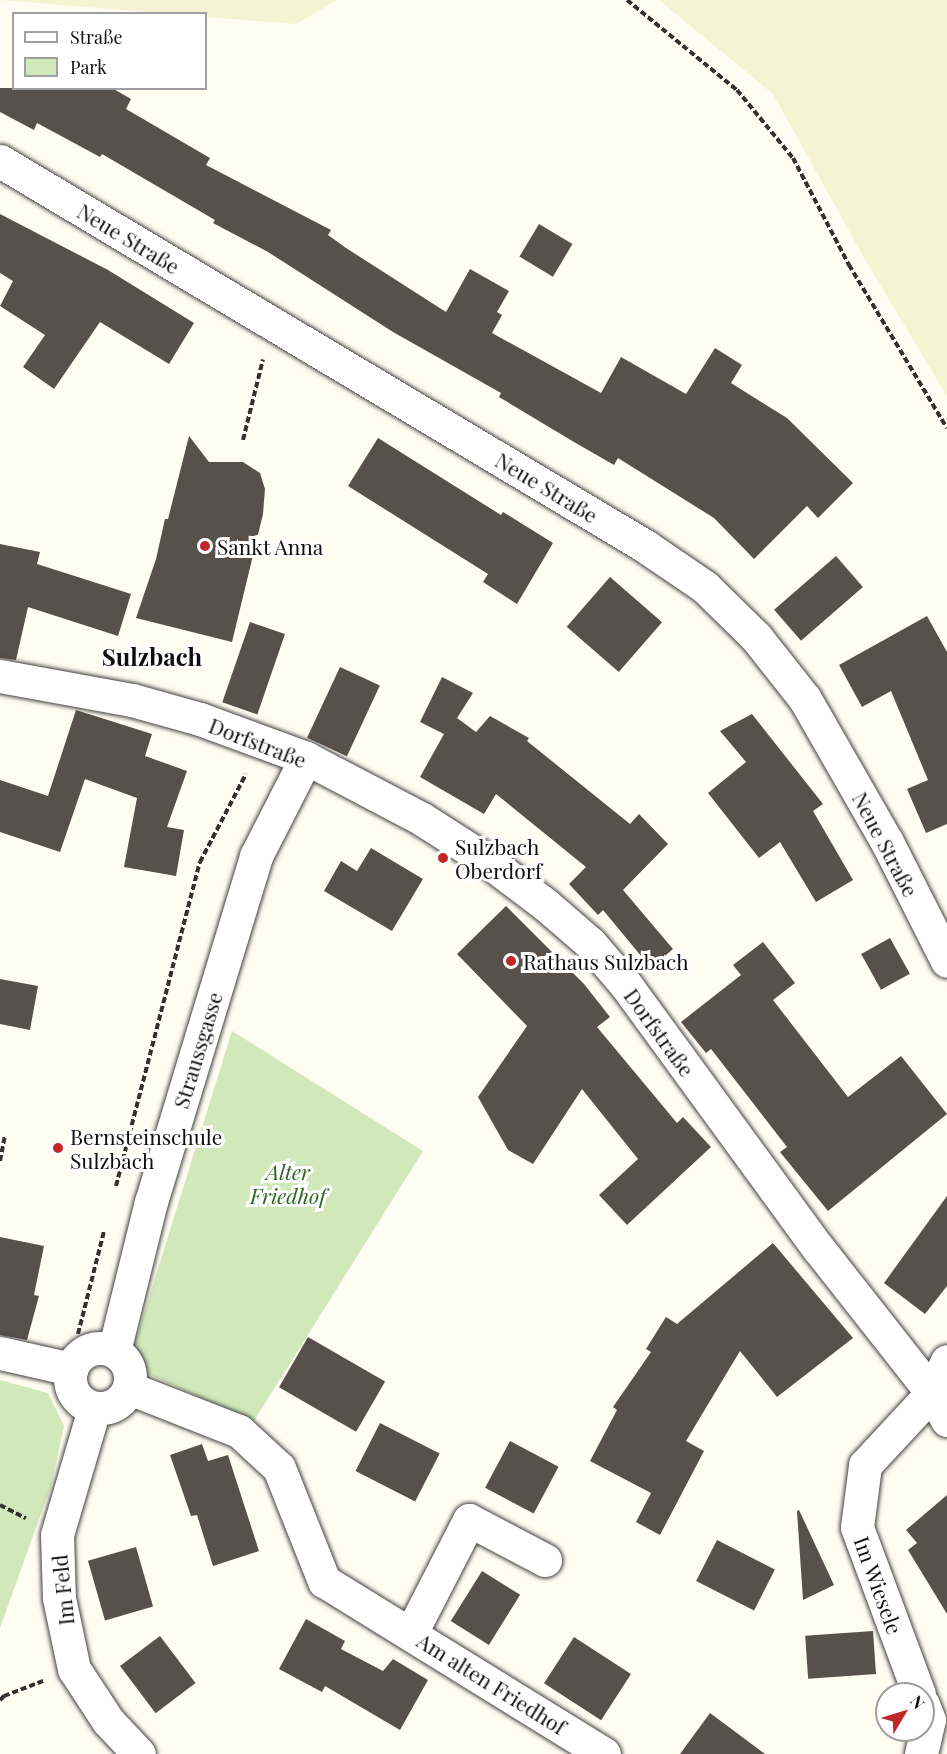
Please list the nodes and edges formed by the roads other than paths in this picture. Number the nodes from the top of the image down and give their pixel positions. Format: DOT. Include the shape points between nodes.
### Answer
graph roads {
  1 [pos="0,161"];
  2 [pos="0,675"];
  3 [pos="306,758"];
  4 [pos="947,962"];
  5 [pos="114,1351"];
  6 [pos="0,1353"];
  7 [pos="947,1361"];
  8 [pos="74,1364"];
  9 [pos="129,1388"];
  10 [pos="940,1406"];
  11 [pos="94,1408"];
  12 [pos="545,1560"];
  13 [pos="411,1633"];
  14 [pos="915,1682"];
  15 [pos="139,1754"];
  16 [pos="604,1754"];
  1 -- 4 [label="street, Neue Straße" via="625,534 705,587 756,637 805,699 887,842"];
  2 -- 3 [label="street, Dorfstraße" via="132,700 200,719"];
  3 -- 5 [label="street, Straussgasse" via="256,856 152,1202"];
  3 -- 10 [label="street, Dorfstraße" via="422,819 489,862 590,943 626,985 818,1248"];
  5 -- 8 [label="street" via="101,1347 88,1350"];
  5 -- 9 [label="street" via="128,1367"];
  6 -- 8 [label="street"];
  7 -- 10 [label="street"];
  8 -- 11 [label="street" via="70,1382 74,1394"];
  9 -- 11 [label="street" via="115,1405"];
  9 -- 13 [label="street, Am alten Friedhof" via="239,1431 279,1468 324,1581"];
  10 -- 14 [label="street, Im Wiesele" via="865,1465 857,1527"];
  11 -- 15 [label="street, Im Feld" via="57,1535 59,1598 74,1669 108,1722"];
  12 -- 13 [label="street, Am alten Friedhof" via="470,1520"];
  13 -- 16 [label="street, Am alten Friedhof"];
}
